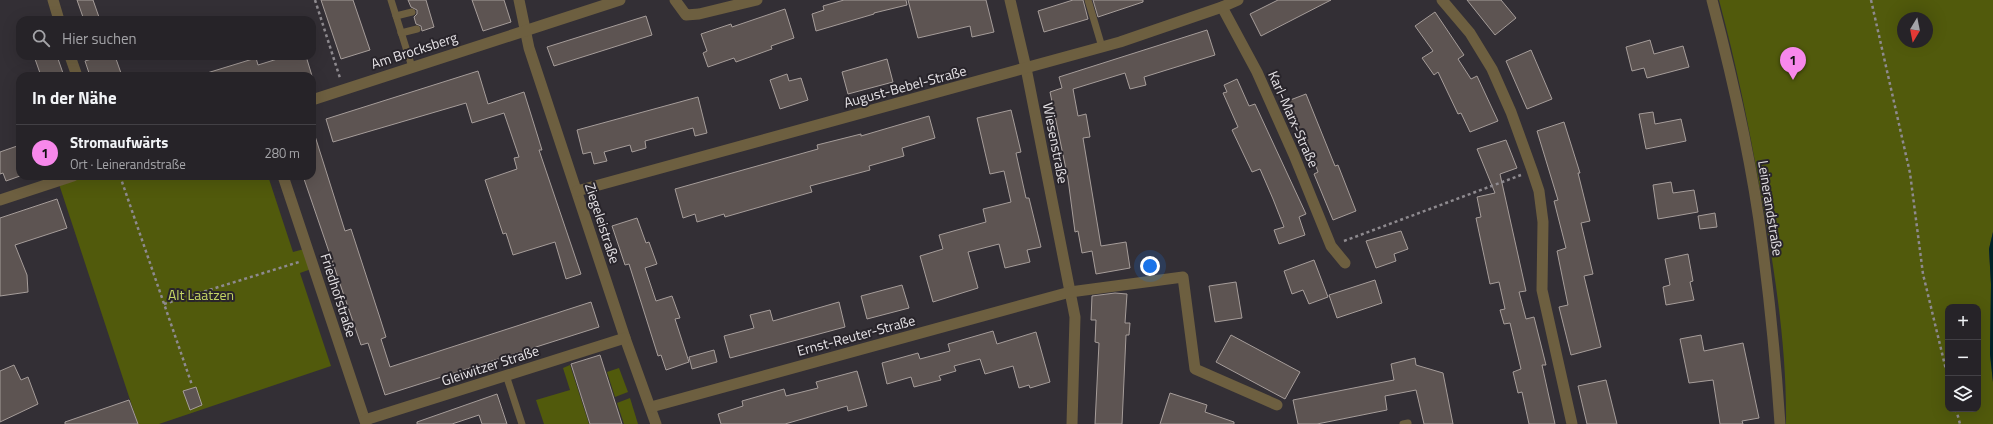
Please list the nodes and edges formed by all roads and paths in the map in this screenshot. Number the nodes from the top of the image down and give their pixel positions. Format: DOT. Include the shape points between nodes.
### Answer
graph roads {
  1 [pos="53,0"];
  2 [pos="315,0"];
  3 [pos="390,0"];
  4 [pos="519,0"];
  5 [pos="617,0"];
  6 [pos="675,0"];
  7 [pos="757,0"];
  8 [pos="1010,0"];
  9 [pos="1088,0"];
  10 [pos="1238,0"];
  11 [pos="1442,0"];
  12 [pos="1712,0"];
  13 [pos="1871,0"];
  14 [pos="1222,7"];
  15 [pos="412,12"];
  16 [pos="58,16"];
  17 [pos="396,16"];
  18 [pos="417,29"];
  19 [pos="526,29"];
  20 [pos="401,34"];
  21 [pos="1102,47"];
  22 [pos="71,60"];
  23 [pos="412,67"];
  24 [pos="1026,68"];
  25 [pos="76,72"];
  26 [pos="344,89"];
  27 [pos="316,99"];
  28 [pos="1532,170"];
  29 [pos="61,180"];
  30 [pos="121,180"];
  31 [pos="284,180"];
  32 [pos="577,191"];
  33 [pos="0,200"];
  34 [pos="1330,246"];
  35 [pos="311,258"];
  36 [pos="1345,262"];
  37 [pos="1070,292"];
  38 [pos="164,304"];
  39 [pos="625,338"];
  40 [pos="506,375"];
  41 [pos="1948,376"];
  42 [pos="192,384"];
  43 [pos="1277,405"];
  44 [pos="651,407"];
  45 [pos="1957,412"];
  46 [pos="365,422"];
  47 [pos="522,424"];
  48 [pos="656,424"];
  49 [pos="1072,424"];
  50 [pos="1572,424"];
  51 [pos="1780,424"];
  52 [pos="1960,424"];
  1 -- 16 [label="street"];
  2 -- 26 [label="path"];
  3 -- 17 [label="lane"];
  4 -- 19 [label="street, Ziegeleistraße"];
  5 -- 19 [label="street, Am Brocksberg"];
  6 -- 7 [label="street" via="686,15"];
  8 -- 24 [label="street, Wiesenstraße"];
  9 -- 21 [label="lane"];
  10 -- 14 [label="street, August-Bebel-Straße"];
  11 -- 28 [label="street" via="1470,33 1492,69"];
  12 -- 51 [label="street, Leinerandstraße" via="1744,138 1762,242"];
  13 -- 41 [label="path" via="1910,173 1923,274"];
  14 -- 21 [label="street, August-Bebel-Straße"];
  14 -- 34 [label="street, Karl-Marx-Straße" via="1257,72 1294,155"];
  15 -- 17 [label="lane"];
  17 -- 20 [label="lane"];
  18 -- 20 [label="lane"];
  19 -- 23 [label="street, Am Brocksberg"];
  19 -- 32 [label="street, Ziegeleistraße" via="529,48"];
  20 -- 23 [label="lane"];
  21 -- 24 [label="street, August-Bebel-Straße"];
  22 -- 25 [label="street"];
  23 -- 26 [label="street, Am Brocksberg"];
  24 -- 32 [label="street, August-Bebel-Straße"];
  24 -- 37 [label="street, Wiesenstraße"];
  26 -- 27 [label="street, Am Brocksberg"];
  28 -- 34 [label="path"];
  28 -- 50 [label="street" via="1539,191 1543,222 1542,290"];
  29 -- 33 [label="street"];
  30 -- 38 [label="path"];
  31 -- 35 [label="street, Friedhofstraße"];
  32 -- 39 [label="street, Ziegeleistraße"];
  34 -- 36 [label="street"];
  35 -- 38 [label="path"];
  35 -- 46 [label="street, Friedhofstraße"];
  37 -- 43 [label="street" via="1183,277 1195,369"];
  37 -- 44 [label="street, Ernst-Reuter-Straße"];
  37 -- 49 [label="street, Wiesenstraße" via="1075,317"];
  38 -- 42 [label="path"];
  39 -- 40 [label="street, Gleiwitzer Straße"];
  39 -- 44 [label="street, Ziegeleistraße"];
  40 -- 46 [label="street, Gleiwitzer Straße"];
  40 -- 47 [label="lane"];
  44 -- 48 [label="street, Ziegeleistraße"];
  45 -- 52 [label="path"];
}
